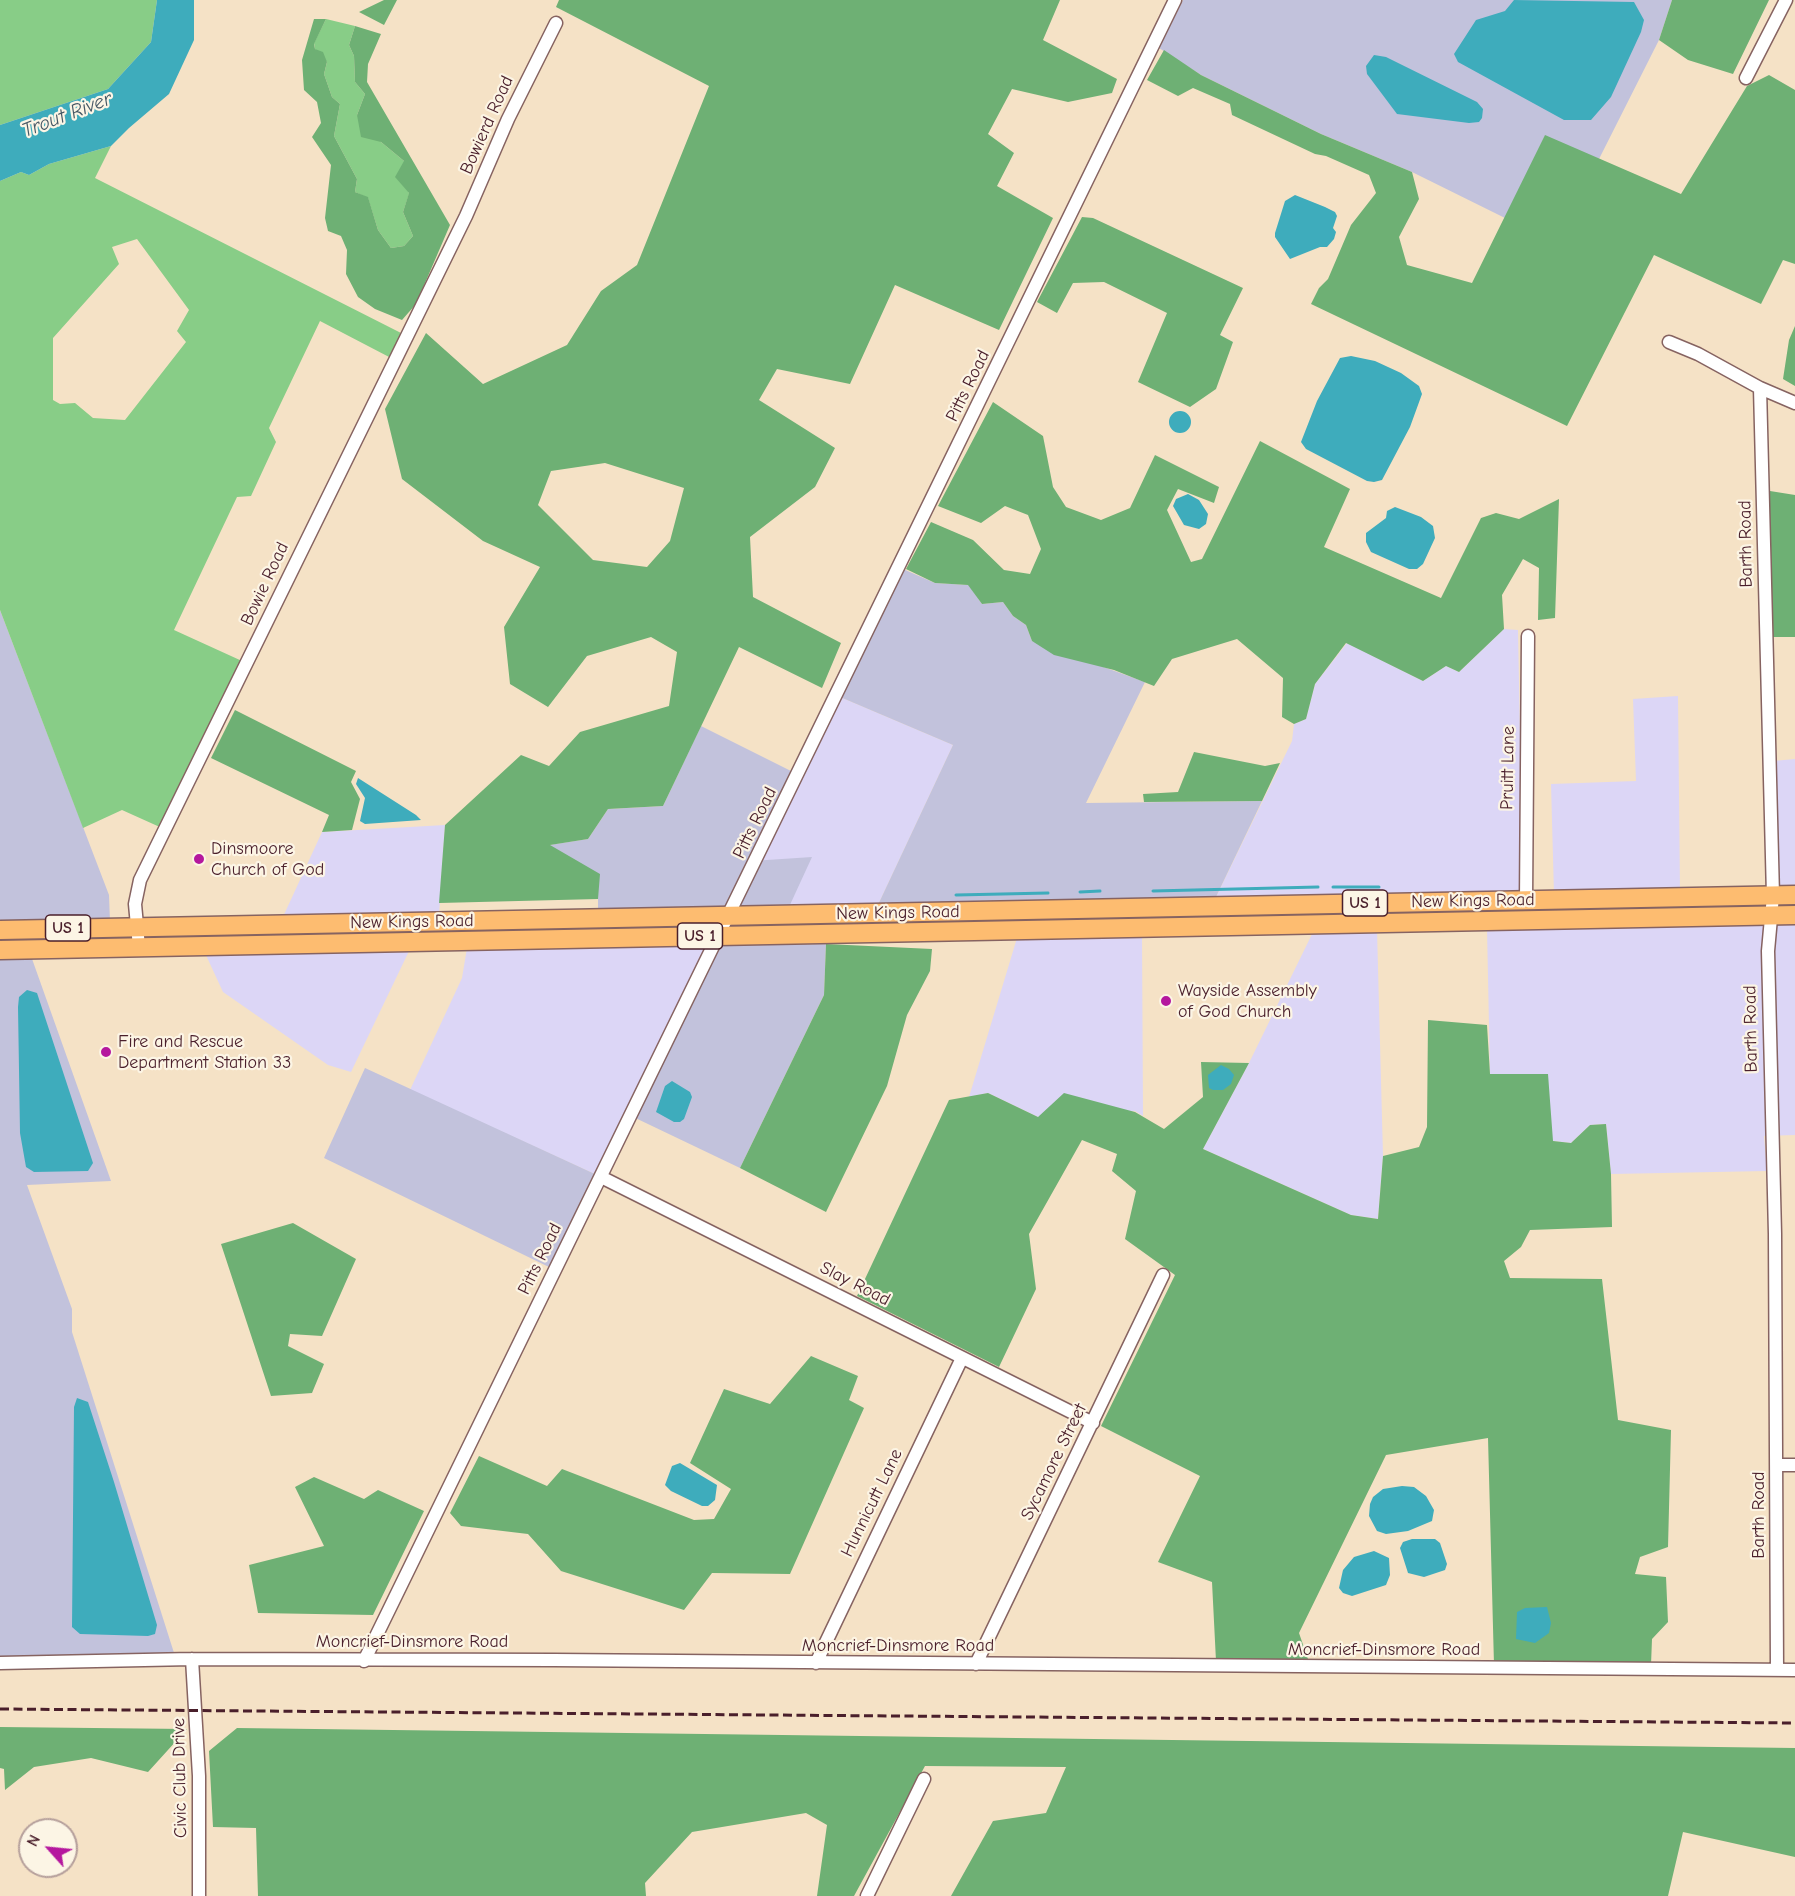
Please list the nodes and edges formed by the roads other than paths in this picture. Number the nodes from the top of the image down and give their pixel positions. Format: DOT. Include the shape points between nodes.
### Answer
graph roads {
  1 [pos="1175,0"];
  2 [pos="1786,0"];
  3 [pos="556,23"];
  4 [pos="1746,78"];
  5 [pos="453,243"];
  6 [pos="1669,342"];
  7 [pos="1760,388"];
  8 [pos="1795,404"];
  9 [pos="1528,636"];
  10 [pos="1795,895"];
  11 [pos="1773,896"];
  12 [pos="1526,901"];
  13 [pos="1420,902"];
  14 [pos="1072,909"];
  15 [pos="730,915"];
  16 [pos="1795,915"];
  17 [pos="1769,916"];
  18 [pos="426,922"];
  19 [pos="1421,922"];
  20 [pos="137,927"];
  21 [pos="58,929"];
  22 [pos="1073,929"];
  23 [pos="0,930"];
  24 [pos="720,936"];
  25 [pos="427,942"];
  26 [pos="139,947"];
  27 [pos="62,948"];
  28 [pos="0,950"];
  29 [pos="601,1177"];
  30 [pos="1163,1275"];
  31 [pos="962,1358"];
  32 [pos="1093,1423"];
  33 [pos="1777,1465"];
  34 [pos="1795,1465"];
  35 [pos="192,1659"];
  36 [pos="364,1660"];
  37 [pos="0,1663"];
  38 [pos="816,1663"];
  39 [pos="976,1664"];
  40 [pos="1777,1670"];
  41 [pos="1795,1670"];
  42 [pos="924,1779"];
  43 [pos="199,1896"];
  44 [pos="867,1896"];
  1 -- 15 [label="street, Pitts Road"];
  2 -- 4 [label="street"];
  3 -- 5 [label="street, Bowierd Road"];
  5 -- 20 [label="street, Bowie Road" via="140,880 135,904"];
  6 -- 7 [label="street"];
  7 -- 8 [label="street"];
  7 -- 11 [label="street, Barth Road"];
  9 -- 12 [label="street, Pruitt Lane"];
  10 -- 11 [label="highway, New Kings Road / US 1"];
  11 -- 12 [label="highway, New Kings Road / US 1"];
  11 -- 17 [label="street, Barth Road"];
  12 -- 13 [label="highway, New Kings Road / US 1"];
  13 -- 14 [label="highway, New Kings Road / US 1"];
  13 -- 19 [label="street"];
  14 -- 15 [label="highway, New Kings Road / US 1"];
  14 -- 22 [label="street"];
  15 -- 18 [label="highway, New Kings Road / US 1"];
  15 -- 24 [label="street, Pitts Road"];
  16 -- 17 [label="highway, New Kings Road / US 1"];
  17 -- 19 [label="highway, New Kings Road / US 1"];
  17 -- 33 [label="street, Barth Road"];
  18 -- 20 [label="highway, New Kings Road / US 1"];
  18 -- 25 [label="street"];
  19 -- 22 [label="highway, New Kings Road / US 1"];
  20 -- 21 [label="highway, New Kings Road / US 1"];
  20 -- 26 [label="street, Bowie Road"];
  21 -- 23 [label="highway, New Kings Road / US 1"];
  21 -- 27 [label="street"];
  22 -- 24 [label="highway, New Kings Road / US 1"];
  24 -- 25 [label="highway, New Kings Road / US 1"];
  24 -- 29 [label="street, Pitts Road"];
  25 -- 26 [label="highway, New Kings Road / US 1"];
  26 -- 27 [label="highway, New Kings Road / US 1"];
  27 -- 28 [label="highway, New Kings Road / US 1"];
  29 -- 31 [label="street, Slay Road"];
  29 -- 36 [label="street, Pitts Road"];
  30 -- 32 [label="street, Sycamore Street"];
  31 -- 32 [label="street, Slay Road"];
  31 -- 38 [label="street, Hunnicutt Lane"];
  32 -- 39 [label="street, Sycamore Street"];
  33 -- 34 [label="street"];
  33 -- 40 [label="street, Barth Road"];
  35 -- 36 [label="street, Moncrief-Dinsmore Road"];
  35 -- 37 [label="street, Moncrief-Dinsmore Road"];
  35 -- 43 [label="street, Civic Club Drive" via="199,1776"];
  36 -- 38 [label="street, Moncrief-Dinsmore Road"];
  38 -- 39 [label="street, Moncrief-Dinsmore Road"];
  39 -- 40 [label="street, Moncrief-Dinsmore Road"];
  40 -- 41 [label="street, Moncrief-Dinsmore Road"];
  42 -- 44 [label="street"];
}
